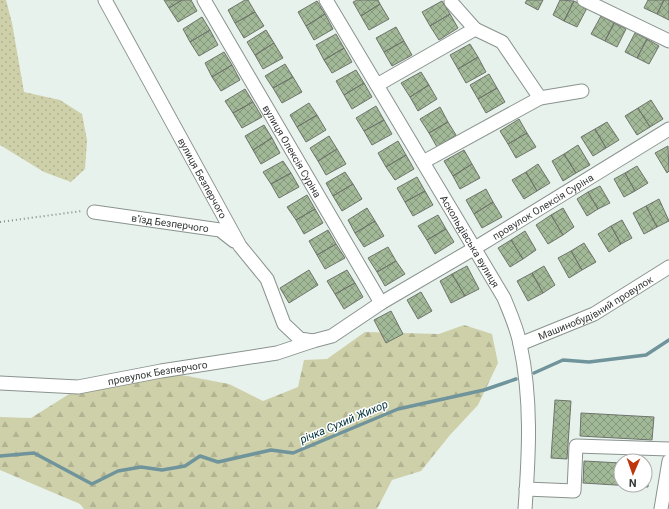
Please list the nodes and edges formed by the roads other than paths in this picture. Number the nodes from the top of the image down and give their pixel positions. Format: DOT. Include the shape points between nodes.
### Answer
graph roads {
  1 [pos="105,0"];
  2 [pos="204,0"];
  3 [pos="326,0"];
  4 [pos="584,0"];
  5 [pos="451,2"];
  6 [pos="475,29"];
  7 [pos="669,41"];
  8 [pos="377,85"];
  9 [pos="582,90"];
  10 [pos="540,98"];
  11 [pos="669,129"];
  12 [pos="423,162"];
  13 [pos="94,212"];
  14 [pos="240,246"];
  15 [pos="475,248"];
  16 [pos="669,267"];
  17 [pos="382,302"];
  18 [pos="312,341"];
  19 [pos="520,344"];
  20 [pos="0,383"];
  21 [pos="669,449"];
  22 [pos="669,461"];
  23 [pos="526,489"];
  24 [pos="525,509"];
  25 [pos="661,509"];
  1 -- 14 [label="street, вулиця Безперчого"];
  2 -- 17 [label="street, вулиця Олексія Суріна"];
  3 -- 8 [label="street, Аскольдівська вулиця"];
  4 -- 7 [label="street"];
  5 -- 6 [label="street"];
  6 -- 8 [label="street"];
  6 -- 10 [label="street" via="502,42"];
  8 -- 12 [label="street, Аскольдівська вулиця"];
  9 -- 10 [label="street"];
  10 -- 12 [label="street"];
  11 -- 15 [label="street, провулок Олексія Суріна"];
  12 -- 15 [label="street, Аскольдівська вулиця"];
  13 -- 14 [label="street, в'їзд Безперчого" via="220,230"];
  14 -- 18 [label="street, вулиця Безперчого" via="267,279 284,324 300,339"];
  15 -- 17 [label="street, провулок Олексія Суріна"];
  15 -- 19 [label="street, Аскольдівська вулиця" via="504,298"];
  16 -- 19 [label="street, Машинобудівний провулок" via="594,314"];
  17 -- 18 [label="street, провулок Олексія Суріна" via="332,336"];
  18 -- 20 [label="street, провулок Безперчого" via="277,354 161,371 78,387"];
  19 -- 23 [label="street, Аскольдівська вулиця" via="529,398"];
  21 -- 23 [label="street" via="576,446 574,491"];
  22 -- 25 [label="street"];
  23 -- 24 [label="street, Аскольдівська вулиця"];
}
